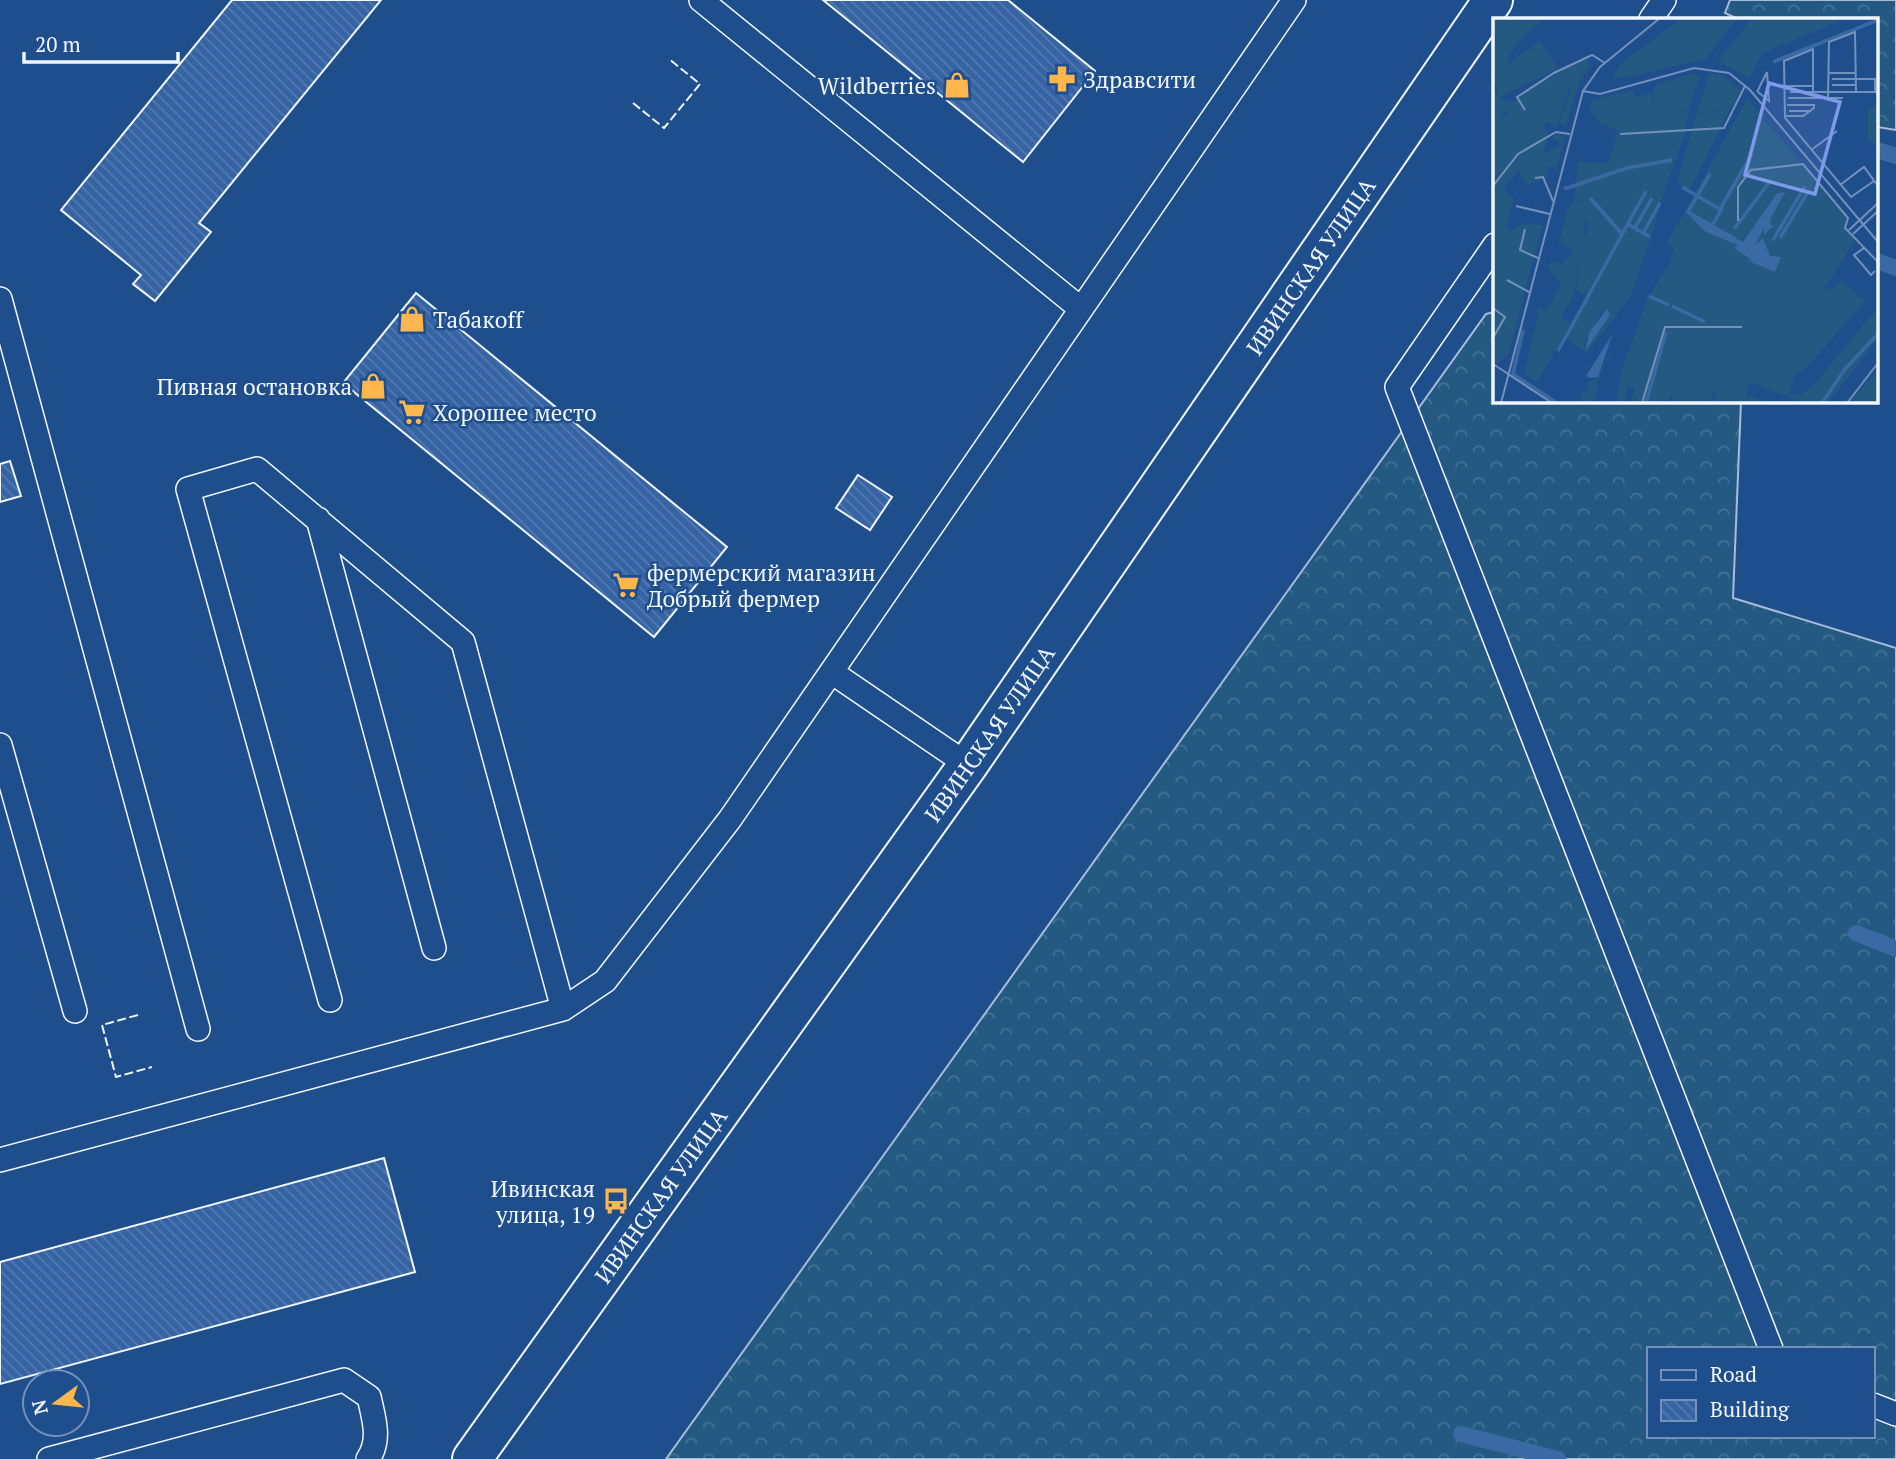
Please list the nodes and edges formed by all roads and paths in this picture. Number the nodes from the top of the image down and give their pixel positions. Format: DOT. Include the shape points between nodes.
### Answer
graph roads {
  1 [pos="701,0"];
  2 [pos="1294,0"];
  3 [pos="1493,0"];
  4 [pos="1664,0"];
  5 [pos="1652,18"];
  6 [pos="1493,248"];
  7 [pos="0,299"];
  8 [pos="1081,309"];
  9 [pos="318,520"];
  10 [pos="833,673"];
  11 [pos="0,745"];
  12 [pos="968,765"];
  13 [pos="434,948"];
  14 [pos="330,1000"];
  15 [pos="564,1009"];
  16 [pos="75,1011"];
  17 [pos="198,1029"];
  18 [pos="0,1160"];
  19 [pos="1770,1347"];
  20 [pos="1875,1406"];
  21 [pos="1896,1414"];
  22 [pos="50,1459"];
  23 [pos="368,1459"];
  24 [pos="472,1459"];
  1 -- 8 [label="lane"];
  2 -- 8 [label="lane"];
  3 -- 12 [label="street, ИВИНСКАЯ УЛИЦА"];
  4 -- 5 [label="lane"];
  6 -- 19 [label="lane" via="1397,387"];
  7 -- 17 [label="lane"];
  8 -- 10 [label="lane"];
  9 -- 13 [label="lane"];
  9 -- 14 [label="lane" via="257,469 188,489"];
  9 -- 15 [label="lane" via="463,642"];
  10 -- 12 [label="lane"];
  10 -- 15 [label="lane" via="730,819 605,981"];
  11 -- 16 [label="lane"];
  12 -- 24 [label="street, ИВИНСКАЯ УЛИЦА"];
  15 -- 18 [label="lane"];
  20 -- 21 [label="lane"];
  22 -- 23 [label="lane" via="344,1380 369,1397 376,1447"];
}
